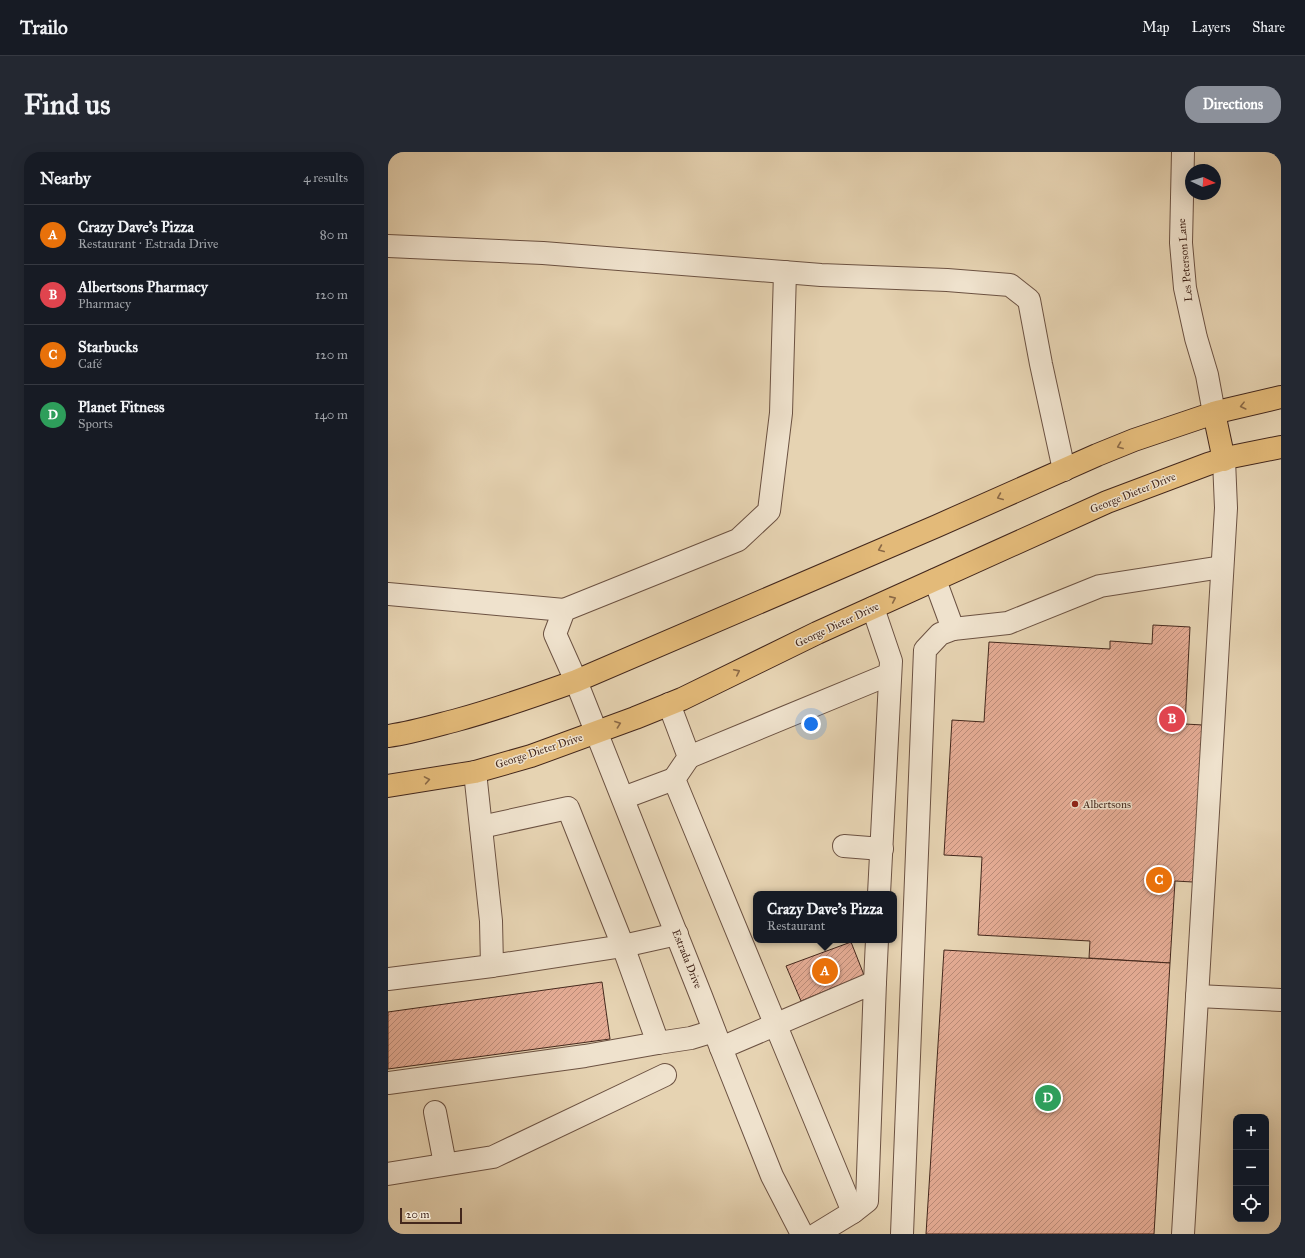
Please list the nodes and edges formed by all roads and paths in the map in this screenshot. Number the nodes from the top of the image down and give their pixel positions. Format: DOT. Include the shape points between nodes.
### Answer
graph roads {
  1 [pos="1183,152"];
  2 [pos="388,246"];
  3 [pos="785,272"];
  4 [pos="1281,397"];
  5 [pos="1214,414"];
  6 [pos="1281,447"];
  7 [pos="1224,460"];
  8 [pos="1064,470"];
  9 [pos="1222,567"];
  10 [pos="935,580"];
  11 [pos="388,594"];
  12 [pos="873,608"];
  13 [pos="564,610"];
  14 [pos="953,629"];
  15 [pos="890,674"];
  16 [pos="576,681"];
  17 [pos="669,704"];
  18 [pos="596,732"];
  19 [pos="388,736"];
  20 [pos="688,757"];
  21 [pos="475,772"];
  22 [pos="674,779"];
  23 [pos="388,786"];
  24 [pos="623,798"];
  25 [pos="481,827"];
  26 [pos="844,846"];
  27 [pos="882,850"];
  28 [pos="879,891"];
  29 [pos="677,934"];
  30 [pos="877,943"];
  31 [pos="623,946"];
  32 [pos="492,966"];
  33 [pos="388,979"];
  34 [pos="875,982"];
  35 [pos="1197,996"];
  36 [pos="1281,1000"];
  37 [pos="776,1026"];
  38 [pos="717,1040"];
  39 [pos="658,1043"];
  40 [pos="665,1075"];
  41 [pos="388,1083"];
  42 [pos="435,1112"];
  43 [pos="445,1164"];
  44 [pos="388,1174"];
  45 [pos="853,1212"];
  46 [pos="802,1234"];
  47 [pos="817,1234"];
  48 [pos="902,1234"];
  49 [pos="1183,1234"];
  1 -- 5 [label="street, Les Peterson Lane" via="1181,243 1186,288"];
  2 -- 3 [label="street" via="543,253"];
  3 -- 8 [label="street" via="1010,285 1029,300"];
  3 -- 13 [label="street" via="781,413 769,511 738,540"];
  4 -- 5 [label="main road, one-way"];
  5 -- 7 [label="main road"];
  5 -- 8 [label="main road, one-way" via="1134,440"];
  6 -- 7 [label="main road, George Dieter Drive"];
  7 -- 9 [label="street" via="1226,508"];
  7 -- 10 [label="main road, George Dieter Drive" via="1107,502"];
  8 -- 16 [label="main road, one-way"];
  9 -- 14 [label="street" via="1100,586 1008,623"];
  9 -- 35 [label="street"];
  12 -- 10 [label="main road, George Dieter Drive, one-way"];
  10 -- 14 [label="street"];
  11 -- 13 [label="street"];
  12 -- 15 [label="street" via="891,661"];
  17 -- 12 [label="main road, George Dieter Drive, one-way"];
  13 -- 16 [label="street, Estrada Drive" via="555,634"];
  14 -- 48 [label="street" via="940,634 925,650"];
  15 -- 20 [label="street"];
  15 -- 27 [label="street"];
  16 -- 18 [label="street, Estrada Drive"];
  16 -- 19 [label="main road" via="472,716"];
  18 -- 17 [label="main road, George Dieter Drive, one-way"];
  17 -- 20 [label="street"];
  18 -- 21 [label="main road, George Dieter Drive" via="531,756"];
  18 -- 24 [label="street, Estrada Drive"];
  20 -- 22 [label="street"];
  23 -- 21 [label="main road, George Dieter Drive, one-way"];
  21 -- 25 [label="street"];
  22 -- 24 [label="street"];
  22 -- 37 [label="street"];
  24 -- 29 [label="street, Estrada Drive"];
  25 -- 31 [label="street" via="568,808"];
  25 -- 32 [label="street" via="491,921"];
  26 -- 27 [label="street"];
  27 -- 28 [label="street"];
  29 -- 31 [label="street"];
  29 -- 38 [label="street, Estrada Drive"];
  30 -- 34 [label="street"];
  31 -- 32 [label="street"];
  31 -- 39 [label="street"];
  32 -- 33 [label="street"];
  34 -- 37 [label="street"];
  34 -- 45 [label="street" via="867,1201"];
  35 -- 36 [label="street"];
  35 -- 49 [label="street"];
  37 -- 38 [label="street"];
  37 -- 45 [label="street"];
  38 -- 39 [label="street" via="691,1038"];
  38 -- 46 [label="street, Estrada Drive" via="772,1176"];
  39 -- 41 [label="street" via="585,1056"];
  40 -- 43 [label="street" via="493,1157"];
  42 -- 43 [label="street"];
  43 -- 44 [label="street"];
  45 -- 47 [label="street"];
}
